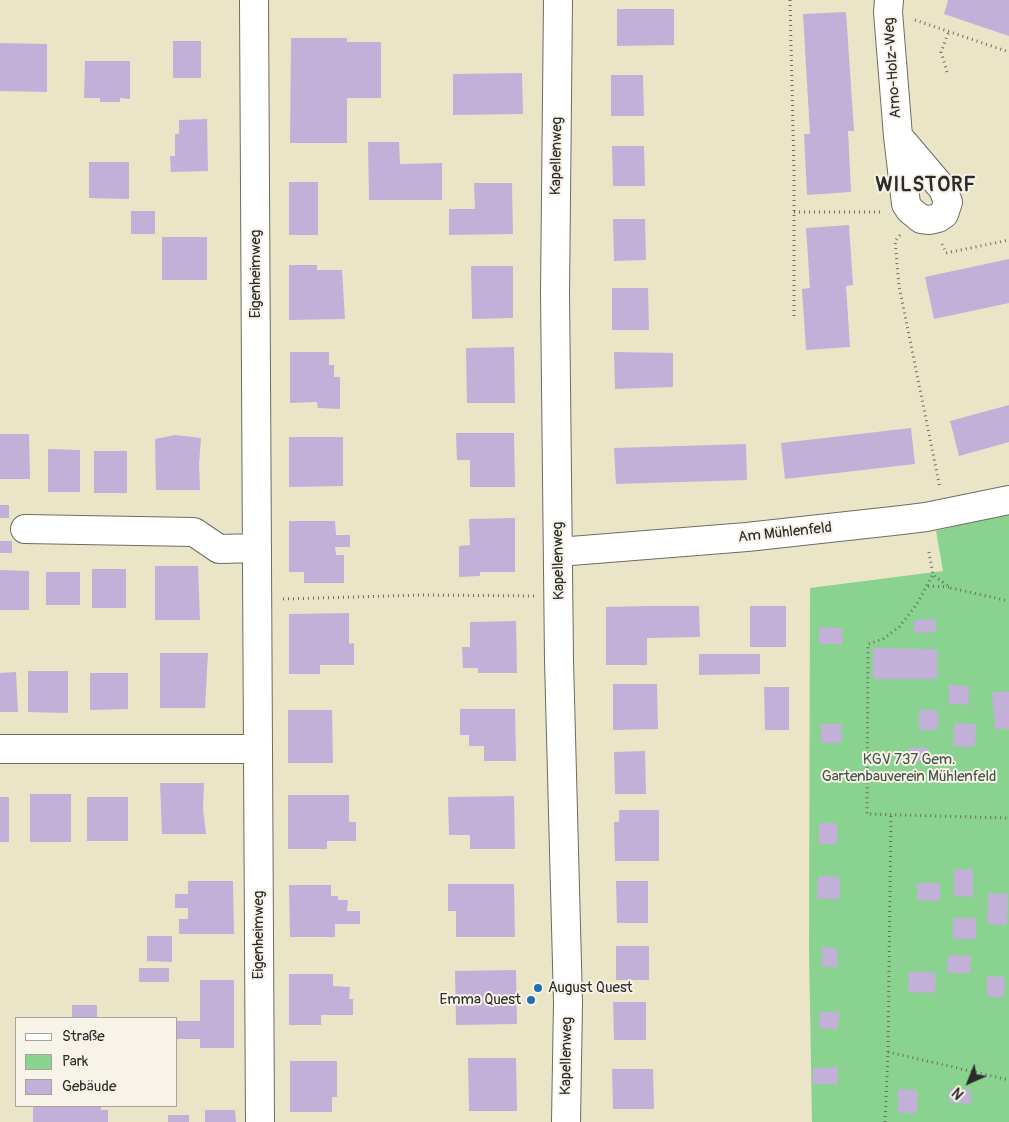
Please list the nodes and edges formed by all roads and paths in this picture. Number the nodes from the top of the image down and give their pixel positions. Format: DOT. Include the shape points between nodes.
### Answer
graph roads {
  1 [pos="254,0"];
  2 [pos="558,0"];
  3 [pos="790,0"];
  4 [pos="889,6"];
  5 [pos="949,31"];
  6 [pos="1009,52"];
  7 [pos="947,72"];
  8 [pos="898,136"];
  9 [pos="794,212"];
  10 [pos="919,215"];
  11 [pos="1009,240"];
  12 [pos="794,316"];
  13 [pos="941,496"];
  14 [pos="1009,500"];
  15 [pos="25,529"];
  16 [pos="257,548"];
  17 [pos="558,552"];
  18 [pos="929,552"];
  19 [pos="932,576"];
  20 [pos="928,586"];
  21 [pos="950,587"];
  22 [pos="559,596"];
  23 [pos="257,600"];
  24 [pos="1009,601"];
  25 [pos="0,749"];
  26 [pos="258,749"];
  27 [pos="890,815"];
  28 [pos="1009,818"];
  29 [pos="888,1052"];
  30 [pos="1009,1080"];
  31 [pos="260,1122"];
  32 [pos="566,1122"];
  33 [pos="885,1122"];
  1 -- 16 [label="street, Eigenheimweg"];
  2 -- 17 [label="street, Kapellenweg" via="555,294"];
  3 -- 9 [label="path"];
  4 -- 5 [label="path"];
  4 -- 8 [label="street, Arno-Holz-Weg"];
  5 -- 6 [label="path"];
  5 -- 7 [label="path" via="941,52"];
  8 -- 10 [label="street, Arno-Holz-Weg" via="906,204"];
  8 -- 10 [label="street, Arno-Holz-Weg" via="943,189 948,202 944,214 938,218"];
  9 -- 10 [label="path"];
  9 -- 12 [label="path"];
  10 -- 11 [label="path" via="946,253"];
  10 -- 13 [label="path" via="895,240 899,286"];
  14 -- 17 [label="street, Am Mühlenfeld" via="902,520 747,537"];
  15 -- 16 [label="street" via="194,532 219,549"];
  16 -- 23 [label="street, Eigenheimweg"];
  17 -- 22 [label="street, Kapellenweg"];
  18 -- 21 [label="path" via="933,574"];
  19 -- 20 [label="path"];
  20 -- 21 [label="path"];
  20 -- 27 [label="path" via="899,627 883,640 868,644 867,814"];
  21 -- 24 [label="path"];
  22 -- 23 [label="path" via="423,595"];
  22 -- 32 [label="street, Kapellenweg" via="568,1002"];
  23 -- 26 [label="street, Eigenheimweg"];
  25 -- 26 [label="street"];
  26 -- 31 [label="street, Eigenheimweg"];
  27 -- 28 [label="path"];
  27 -- 29 [label="path"];
  29 -- 30 [label="path"];
  29 -- 33 [label="path"];
}
